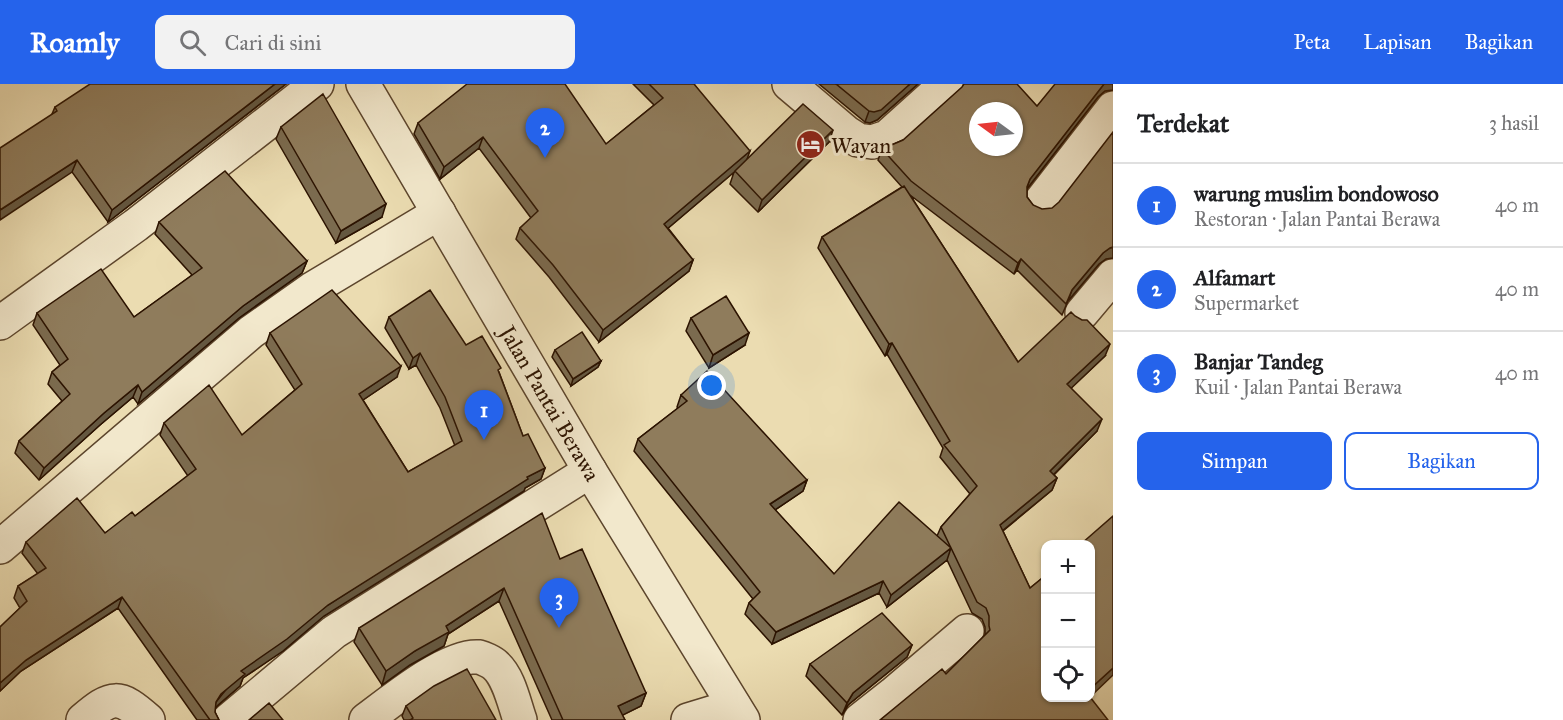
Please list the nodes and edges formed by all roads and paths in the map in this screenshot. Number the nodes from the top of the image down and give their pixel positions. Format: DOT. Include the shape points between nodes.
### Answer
graph roads {
  1 [pos="316,84"];
  2 [pos="363,84"];
  3 [pos="789,84"];
  4 [pos="946,84"];
  5 [pos="1113,108"];
  6 [pos="1041,201"];
  7 [pos="439,213"];
  8 [pos="1113,276"];
  9 [pos="1082,313"];
  10 [pos="0,323"];
  11 [pos="590,471"];
  12 [pos="0,547"];
  13 [pos="967,631"];
  14 [pos="738,713"];
  15 [pos="83,720"];
  16 [pos="148,720"];
  17 [pos="229,720"];
  18 [pos="366,720"];
  19 [pos="520,720"];
  20 [pos="688,720"];
  21 [pos="860,720"];
  1 -- 10 [label="street" via="136,225"];
  2 -- 7 [label="street, Jalan Pantai Berawa"];
  3 -- 4 [label="street" via="847,134 872,142 887,137"];
  5 -- 6 [label="street"];
  7 -- 11 [label="street, Jalan Pantai Berawa"];
  7 -- 12 [label="street" via="312,289 251,332"];
  8 -- 9 [label="street"];
  11 -- 14 [label="street, Jalan Pantai Berawa"];
  11 -- 17 [label="street" via="334,632"];
  13 -- 21 [label="street"];
  14 -- 20 [label="street"];
  15 -- 16 [label="street" via="108,701 120,701 133,706"];
  18 -- 19 [label="street" via="424,677 460,660 479,657 495,665 507,682"];
}
